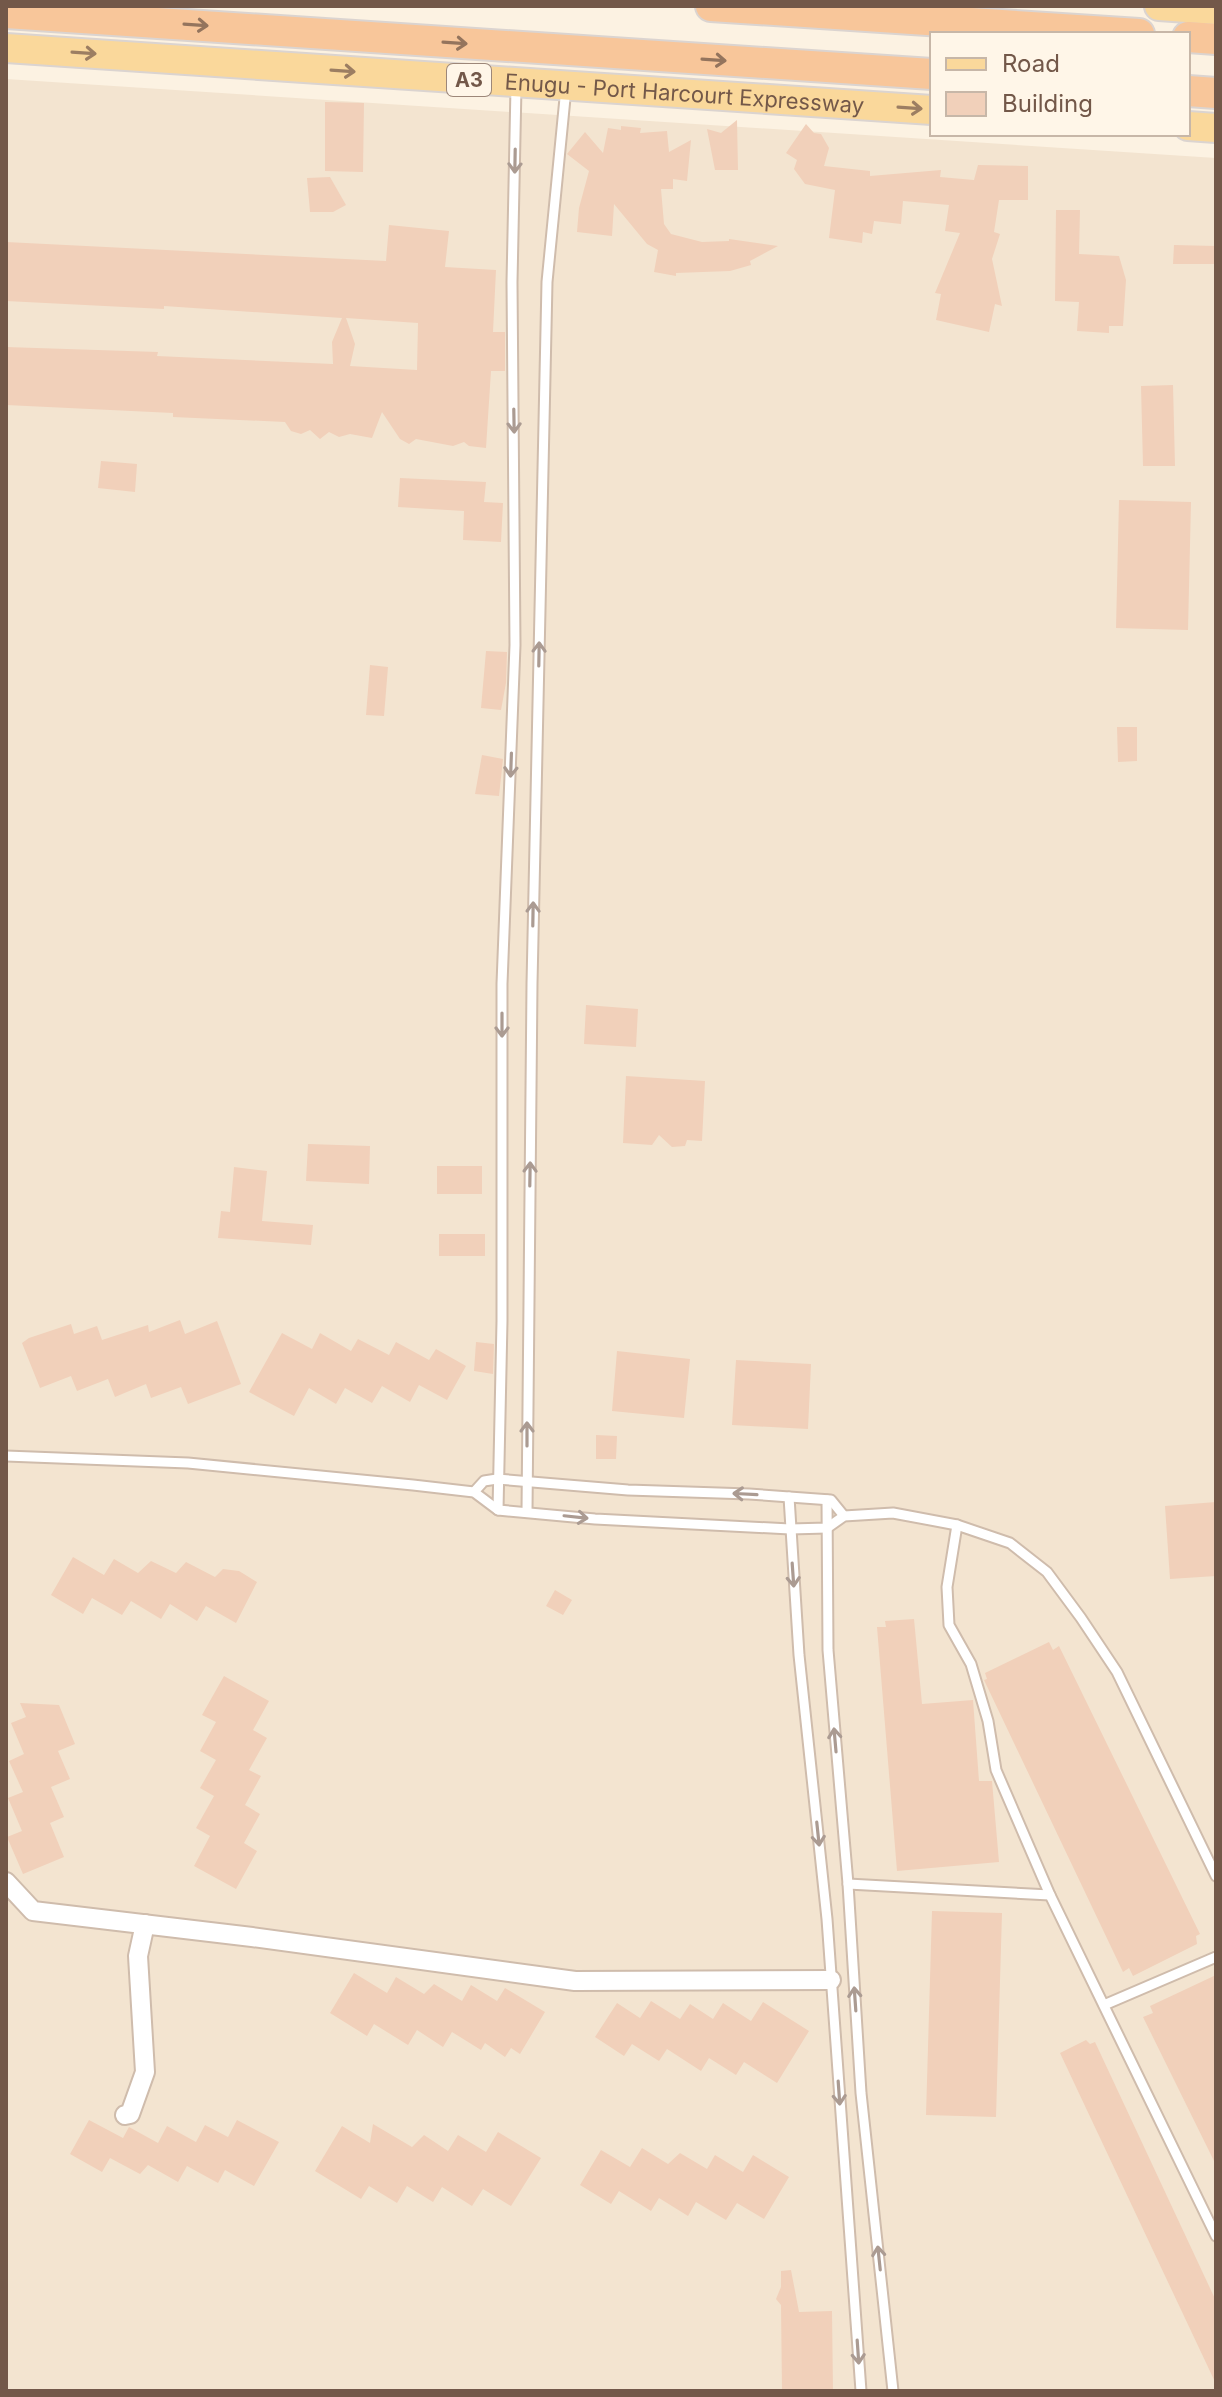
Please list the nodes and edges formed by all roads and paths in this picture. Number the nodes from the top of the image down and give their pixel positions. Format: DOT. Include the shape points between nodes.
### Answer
graph roads {
  1 [pos="711,6"];
  2 [pos="1159,6"];
  3 [pos="1216,10"];
  4 [pos="6,13"];
  5 [pos="1108,32"];
  6 [pos="1190,37"];
  7 [pos="1216,39"];
  8 [pos="6,48"];
  9 [pos="930,74"];
  10 [pos="517,83"];
  11 [pos="566,87"];
  12 [pos="1190,91"];
  13 [pos="1216,93"];
  14 [pos="930,110"];
  15 [pos="1190,126"];
  16 [pos="1216,128"];
  17 [pos="6,1456"];
  18 [pos="497,1479"];
  19 [pos="527,1481"];
  20 [pos="474,1492"];
  21 [pos="789,1497"];
  22 [pos="827,1500"];
  23 [pos="498,1510"];
  24 [pos="527,1512"];
  25 [pos="844,1516"];
  26 [pos="957,1525"];
  27 [pos="827,1528"];
  28 [pos="790,1529"];
  29 [pos="1216,1876"];
  30 [pos="6,1882"];
  31 [pos="848,1884"];
  32 [pos="1050,1895"];
  33 [pos="145,1924"];
  34 [pos="1216,1957"];
  35 [pos="831,1980"];
  36 [pos="1104,2005"];
  37 [pos="125,2115"];
  38 [pos="1216,2236"];
  39 [pos="861,2391"];
  40 [pos="893,2391"];
  1 -- 5 [label="highway"];
  2 -- 3 [label="main road"];
  4 -- 9 [label="highway, Enugu - Port Harcourt Expressway / A3, one-way"];
  6 -- 7 [label="highway"];
  8 -- 10 [label="main road, Enugu - Port Harcourt Expressway / A3, one-way"];
  10 -- 11 [label="main road, Enugu - Port Harcourt Expressway / A3"];
  10 -- 18 [label="lane, one-way" via="512,282 515,645 502,984"];
  11 -- 14 [label="main road, Enugu - Port Harcourt Expressway / A3, one-way"];
  19 -- 11 [label="lane, one-way" via="547,282"];
  12 -- 13 [label="highway"];
  15 -- 16 [label="main road"];
  17 -- 20 [label="lane" via="188,1463"];
  18 -- 19 [label="lane"];
  18 -- 20 [label="lane" via="484,1481"];
  18 -- 23 [label="lane"];
  21 -- 19 [label="lane, one-way"];
  19 -- 24 [label="lane"];
  20 -- 23 [label="lane"];
  21 -- 22 [label="lane"];
  21 -- 28 [label="lane"];
  22 -- 25 [label="lane"];
  22 -- 27 [label="lane"];
  23 -- 24 [label="lane"];
  24 -- 28 [label="lane, one-way"];
  25 -- 26 [label="lane" via="893,1513"];
  25 -- 27 [label="lane"];
  26 -- 29 [label="lane" via="1010,1543 1047,1572 1081,1618 1117,1672"];
  26 -- 32 [label="lane" via="947,1587 949,1625 971,1664 996,1770"];
  27 -- 28 [label="lane"];
  31 -- 27 [label="lane, one-way" via="828,1650"];
  28 -- 35 [label="lane, one-way"];
  30 -- 33 [label="street" via="33,1911"];
  31 -- 32 [label="lane"];
  40 -- 31 [label="lane, one-way" via="861,2093"];
  32 -- 36 [label="lane"];
  33 -- 35 [label="street" via="575,1981"];
  33 -- 37 [label="street" via="138,1956 145,2072 130,2114"];
  34 -- 36 [label="lane"];
  35 -- 39 [label="lane, one-way"];
  36 -- 38 [label="lane"];
}
